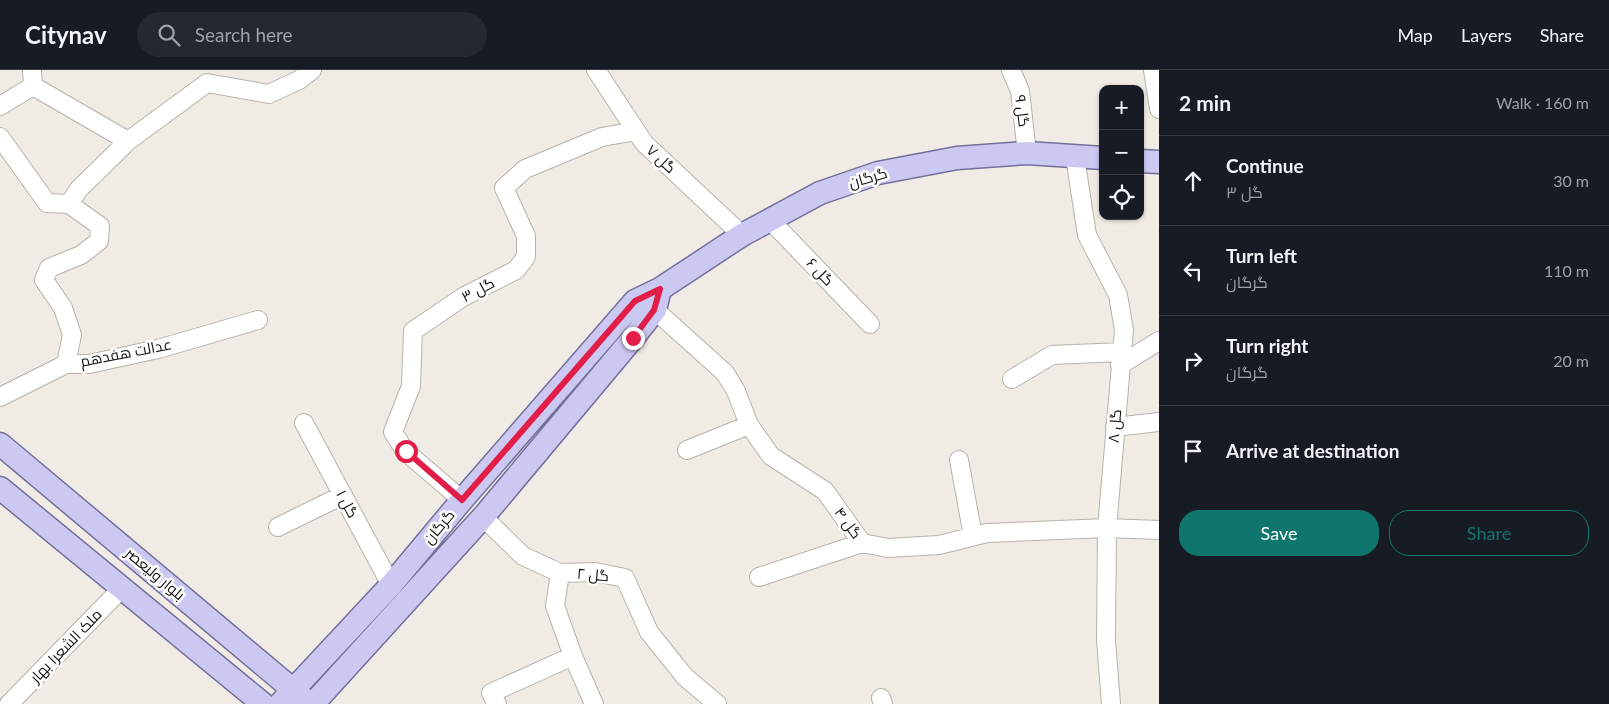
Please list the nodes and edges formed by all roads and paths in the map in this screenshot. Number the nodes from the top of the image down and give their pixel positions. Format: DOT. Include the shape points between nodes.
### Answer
graph roads {
  1 [pos="596,70"];
  2 [pos="1011,70"];
  3 [pos="1153,70"];
  4 [pos="301,73"];
  5 [pos="33,78"];
  6 [pos="0,106"];
  7 [pos="1159,109"];
  8 [pos="636,131"];
  9 [pos="0,137"];
  10 [pos="128,141"];
  11 [pos="1027,153"];
  12 [pos="1075,156"];
  13 [pos="1099,158"];
  14 [pos="1144,161"];
  15 [pos="1159,162"];
  16 [pos="68,204"];
  17 [pos="770,220"];
  18 [pos="742,235"];
  19 [pos="657,300"];
  20 [pos="258,320"];
  21 [pos="870,324"];
  22 [pos="1159,341"];
  23 [pos="1121,359"];
  24 [pos="66,364"];
  25 [pos="1012,379"];
  26 [pos="0,397"];
  27 [pos="1159,422"];
  28 [pos="304,424"];
  29 [pos="749,425"];
  30 [pos="1115,427"];
  31 [pos="0,444"];
  32 [pos="688,450"];
  33 [pos="959,460"];
  34 [pos="0,488"];
  35 [pos="343,495"];
  36 [pos="462,500"];
  37 [pos="483,517"];
  38 [pos="278,527"];
  39 [pos="1106,528"];
  40 [pos="1159,530"];
  41 [pos="973,536"];
  42 [pos="862,543"];
  43 [pos="560,573"];
  44 [pos="759,577"];
  45 [pos="391,585"];
  46 [pos="122,588"];
  47 [pos="573,656"];
  48 [pos="287,697"];
  49 [pos="9,704"];
  50 [pos="263,704"];
  51 [pos="312,704"];
  52 [pos="497,704"];
  53 [pos="594,704"];
  54 [pos="717,704"];
  55 [pos="1111,704"];
  1 -- 8 [label="street, گل ۷"];
  2 -- 11 [label="street, گل ۹" via="1020,91"];
  3 -- 7 [label="street"];
  4 -- 10 [label="street" via="270,94 207,83"];
  5 -- 6 [label="street"];
  5 -- 10 [label="street"];
  8 -- 18 [label="street, گل ۷" via="644,144"];
  8 -- 36 [label="street, گل ۳" via="602,137 525,168 504,188 526,236 526,257 516,270 463,297 413,331 411,386 393,432 406,451"];
  9 -- 16 [label="street" via="48,203"];
  10 -- 16 [label="street"];
  11 -- 12 [label="main road, گرگان"];
  11 -- 17 [label="main road, گرگان" via="958,158 878,173 820,193"];
  12 -- 13 [label="main road, گرگان"];
  12 -- 23 [label="street, گل ۸" via="1087,235 1118,294 1124,330"];
  14 -- 15 [label="main road"];
  16 -- 24 [label="street" via="100,226 100,241 81,255 49,268 44,280 63,308 72,336"];
  17 -- 18 [label="main road, گرگان"];
  17 -- 21 [label="street, گل ۶"];
  18 -- 19 [label="main road, گرگان"];
  19 -- 29 [label="street, گل ۴" via="725,373"];
  19 -- 36 [label="main road, گرگان" via="635,301"];
  19 -- 37 [label="main road, گرگان"];
  20 -- 24 [label="street, عدالت هفدهم" via="158,349 90,364"];
  22 -- 23 [label="street"];
  23 -- 25 [label="street" via="1052,355"];
  23 -- 30 [label="street, گل ۸"];
  24 -- 26 [label="street, عدالت هفدهم"];
  27 -- 30 [label="street"];
  28 -- 35 [label="street, گل ۱"];
  29 -- 32 [label="street"];
  29 -- 42 [label="street, گل ۴" via="771,456 825,491"];
  30 -- 39 [label="street, گل ۸"];
  31 -- 48 [label="main road, بلوار ولیعصر"];
  33 -- 41 [label="street"];
  34 -- 46 [label="main road"];
  35 -- 38 [label="street"];
  35 -- 45 [label="street, گل ۱"];
  36 -- 45 [label="main road, گرگان"];
  37 -- 43 [label="street, گل ۲" via="523,556"];
  37 -- 51 [label="main road, گرگان"];
  39 -- 40 [label="street, گل ۴"];
  39 -- 41 [label="street, گل ۴"];
  39 -- 55 [label="street, گل ۸" via="1106,640"];
  41 -- 42 [label="street, گل ۴" via="939,545 888,548"];
  42 -- 44 [label="street"];
  43 -- 47 [label="street" via="555,606"];
  43 -- 54 [label="street, گل ۲" via="595,572 625,578 649,632 685,677"];
  45 -- 48 [label="main road, گرگان"];
  46 -- 49 [label="street, ملک الشعرا بهار"];
  46 -- 50 [label="main road"];
  47 -- 52 [label="street" via="491,693"];
  47 -- 53 [label="street"];
  48 -- 51 [label="main road, بلوار ولیعصر"];
}
